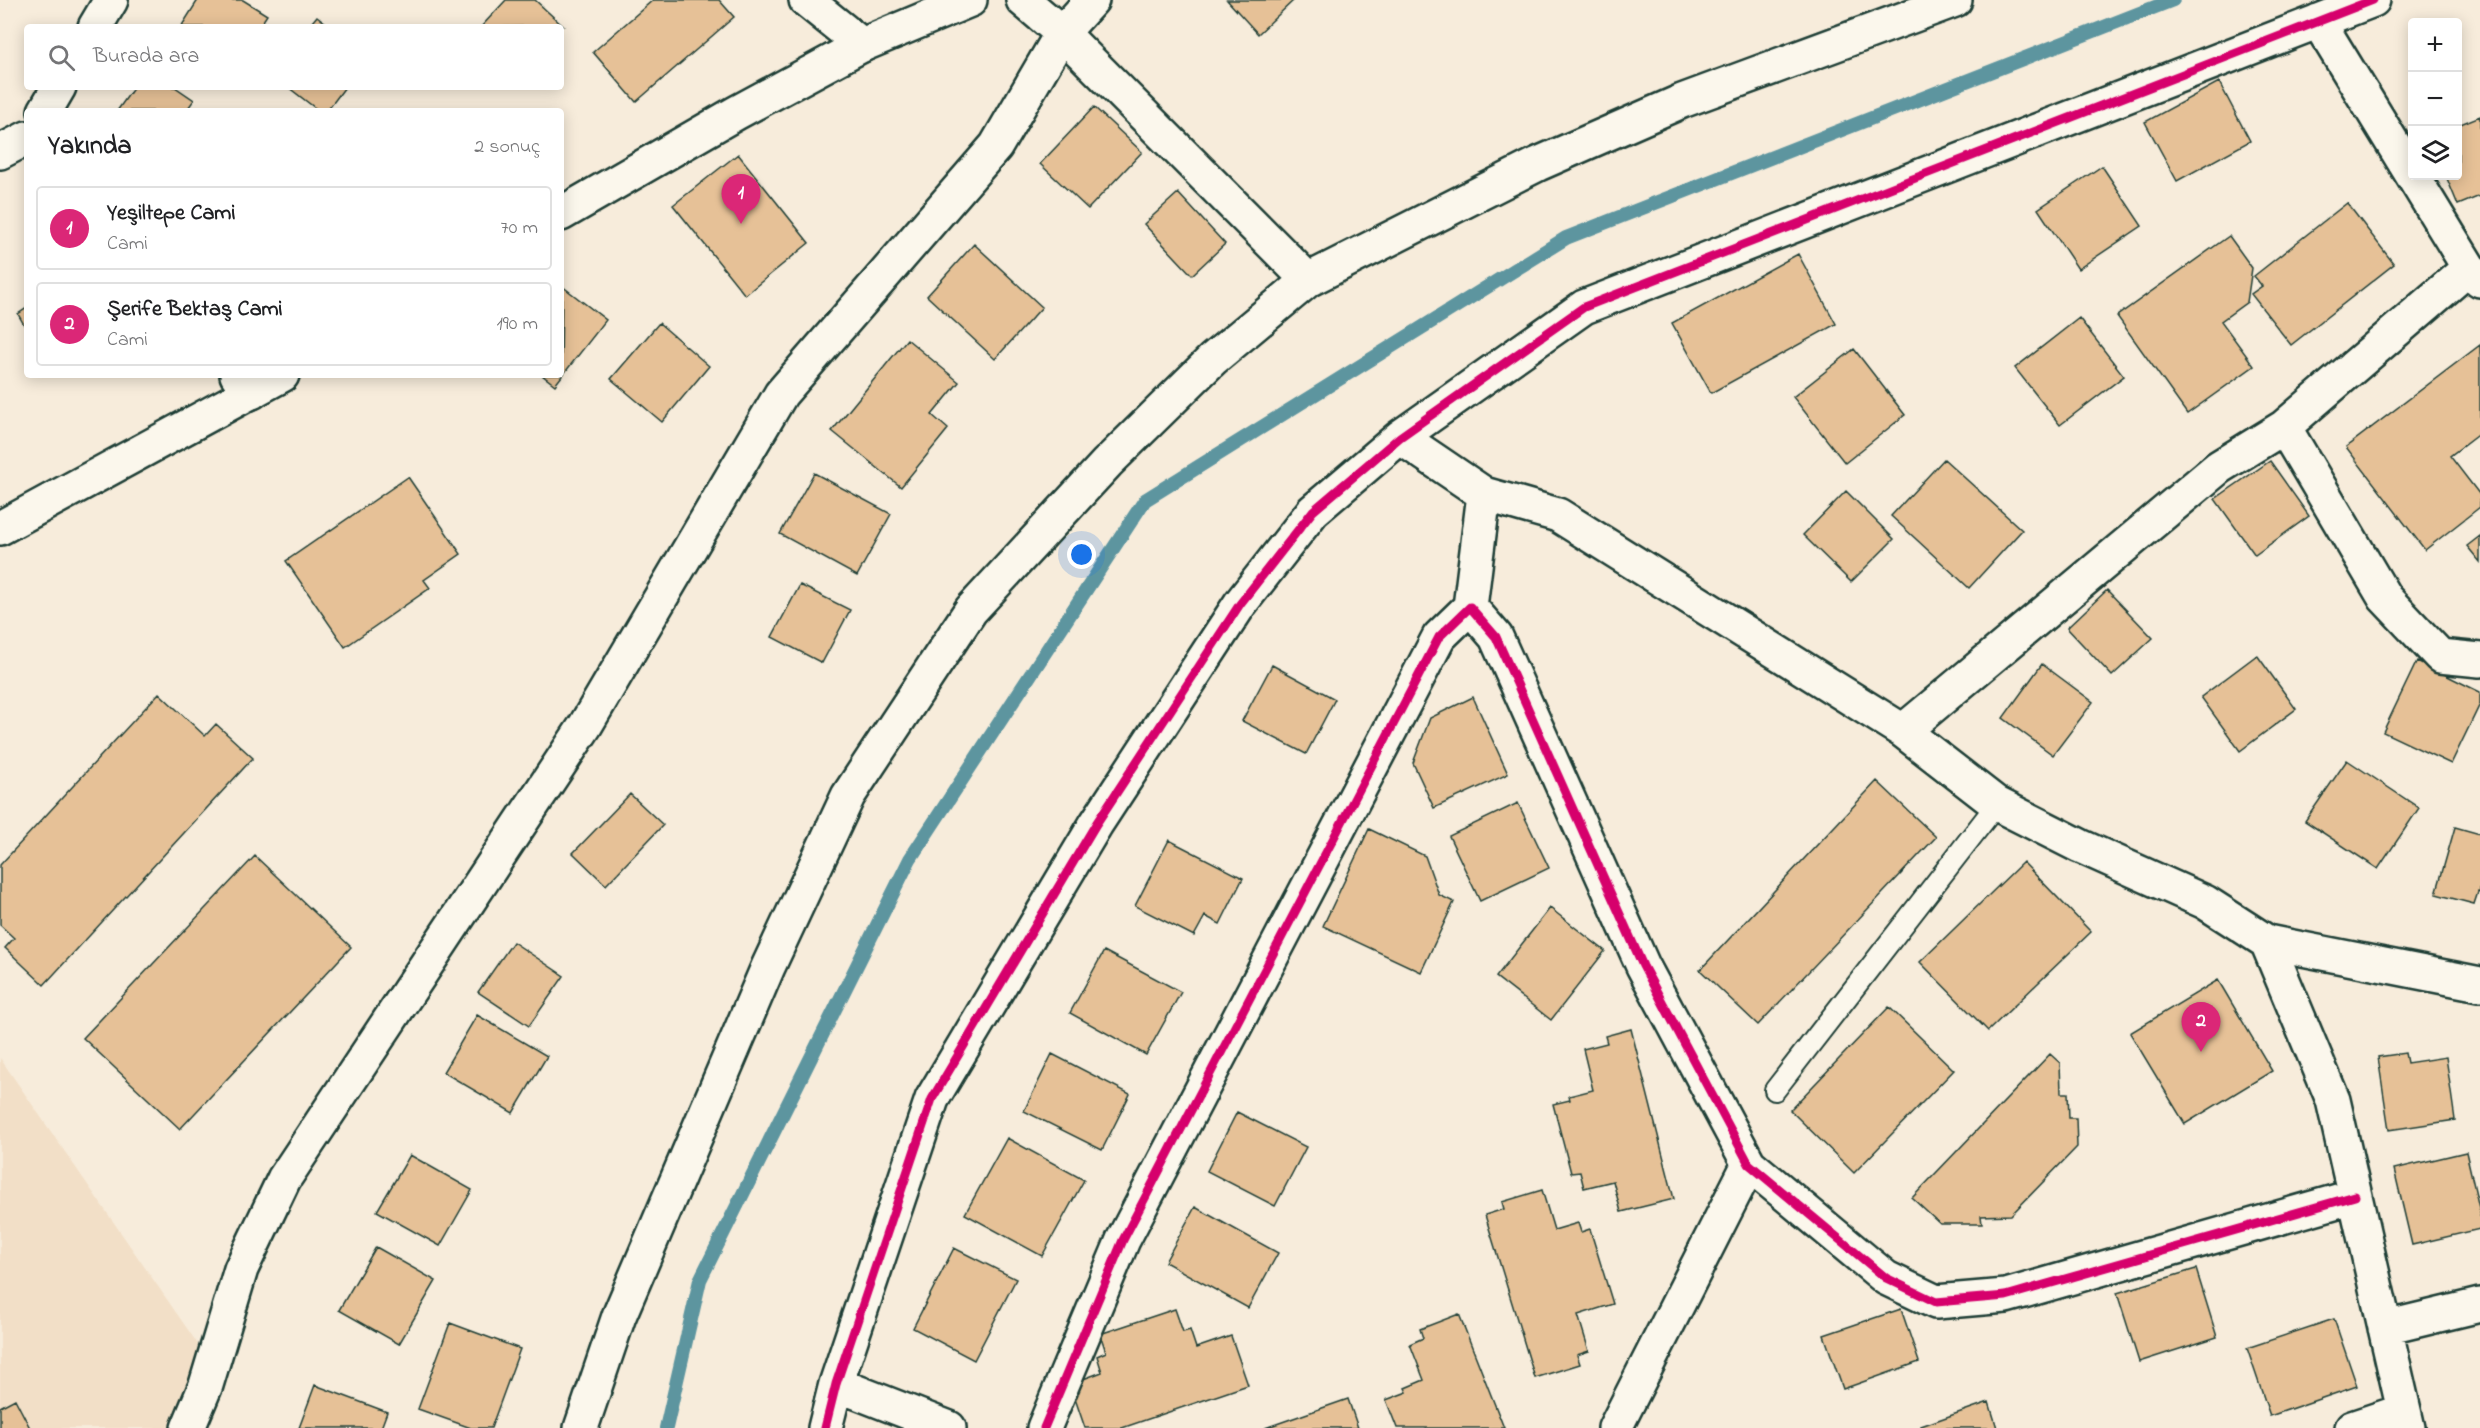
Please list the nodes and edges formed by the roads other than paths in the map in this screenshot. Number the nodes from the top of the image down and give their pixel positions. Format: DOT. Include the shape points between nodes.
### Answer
graph roads {
  1 [pos="111,0"];
  2 [pos="806,0"];
  3 [pos="970,0"];
  4 [pos="1023,0"];
  5 [pos="1092,0"];
  6 [pos="1955,0"];
  7 [pos="2373,0"];
  8 [pos="2318,21"];
  9 [pos="97,24"];
  10 [pos="1062,33"];
  11 [pos="862,45"];
  12 [pos="57,90"];
  13 [pos="47,108"];
  14 [pos="24,140"];
  15 [pos="0,152"];
  16 [pos="564,212"];
  17 [pos="2474,274"];
  18 [pos="1308,280"];
  19 [pos="269,378"];
  20 [pos="244,384"];
  21 [pos="2284,427"];
  22 [pos="1400,438"];
  23 [pos="1484,494"];
  24 [pos="0,528"];
  25 [pos="1470,607"];
  26 [pos="2480,660"];
  27 [pos="1903,731"];
  28 [pos="1997,804"];
  29 [pos="2267,942"];
  30 [pos="2480,984"];
  31 [pos="1774,1090"];
  32 [pos="1749,1164"];
  33 [pos="2355,1196"];
  34 [pos="2480,1305"];
  35 [pos="2385,1328"];
  36 [pos="836,1384"];
  37 [pos="2406,1419"];
  38 [pos="188,1428"];
  39 [pos="581,1428"];
  40 [pos="825,1428"];
  41 [pos="949,1428"];
  42 [pos="1044,1428"];
  43 [pos="1615,1428"];
  44 [pos="2352,1428"];
  1 -- 9 [label="street"];
  2 -- 11 [label="street"];
  3 -- 11 [label="street"];
  4 -- 10 [label="street"];
  5 -- 10 [label="street"];
  6 -- 18 [label="street" via="1683,101 1569,150"];
  7 -- 8 [label="street"];
  8 -- 17 [label="street"];
  8 -- 22 [label="street" via="1584,307"];
  10 -- 18 [label="street"];
  10 -- 38 [label="street" via="996,146 781,394 585,726 284,1179 242,1269 206,1385"];
  11 -- 16 [label="street"];
  12 -- 13 [label="street"];
  14 -- 15 [label="street"];
  17 -- 21 [label="street"];
  18 -- 39 [label="street" via="1213,359 1123,447 971,610 848,796 768,967 619,1316"];
  19 -- 20 [label="street"];
  20 -- 24 [label="street"];
  21 -- 26 [label="street" via="2385,598 2440,656"];
  21 -- 27 [label="street" via="2219,467"];
  22 -- 23 [label="street"];
  22 -- 36 [label="street" via="1313,511 1240,604 1096,824 944,1078 932,1099"];
  23 -- 25 [label="street"];
  23 -- 27 [label="street" via="1558,515"];
  25 -- 32 [label="street" via="1496,637 1643,966"];
  25 -- 42 [label="street" via="1439,637 1123,1240"];
  27 -- 28 [label="street"];
  28 -- 29 [label="street" via="2205,902"];
  28 -- 31 [label="lane"];
  29 -- 30 [label="street"];
  29 -- 33 [label="street" via="2333,1100"];
  32 -- 33 [label="street" via="1886,1278 1936,1302 2006,1296"];
  32 -- 43 [label="street"];
  33 -- 35 [label="street"];
  34 -- 35 [label="street"];
  35 -- 37 [label="street"];
  36 -- 40 [label="street"];
  36 -- 41 [label="street"];
  37 -- 44 [label="street"];
}
